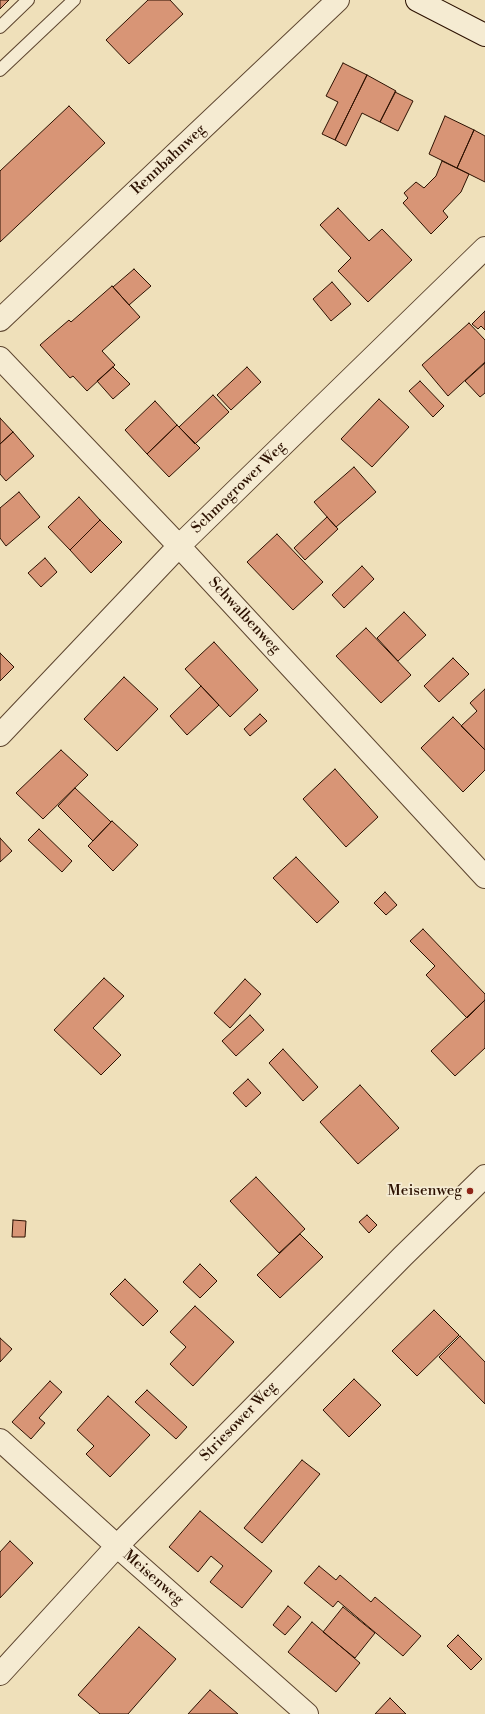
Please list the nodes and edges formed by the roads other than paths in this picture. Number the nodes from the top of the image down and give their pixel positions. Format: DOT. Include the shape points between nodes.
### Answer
graph roads {
  1 [pos="28,0"];
  2 [pos="74,0"];
  3 [pos="338,0"];
  4 [pos="417,0"];
  5 [pos="0,27"];
  6 [pos="485,35"];
  7 [pos="0,70"];
  8 [pos="485,248"];
  9 [pos="0,320"];
  10 [pos="0,358"];
  11 [pos="179,546"];
  12 [pos="0,735"];
  13 [pos="485,877"];
  14 [pos="485,1176"];
  15 [pos="0,1440"];
  16 [pos="117,1546"];
  17 [pos="0,1674"];
  18 [pos="307,1714"];
  1 -- 5 [label="lane"];
  2 -- 7 [label="lane"];
  3 -- 9 [label="street, Rennbahnweg"];
  4 -- 6 [label="street"];
  8 -- 11 [label="street, Schmogrower Weg"];
  10 -- 11 [label="street, Schwalbenweg"];
  11 -- 12 [label="street, Schmogrower Weg"];
  11 -- 13 [label="street, Schwalbenweg"];
  14 -- 16 [label="street, Striesower Weg"];
  15 -- 16 [label="street, Meisenweg"];
  16 -- 17 [label="street, Striesower Weg"];
  16 -- 18 [label="street, Meisenweg"];
}
